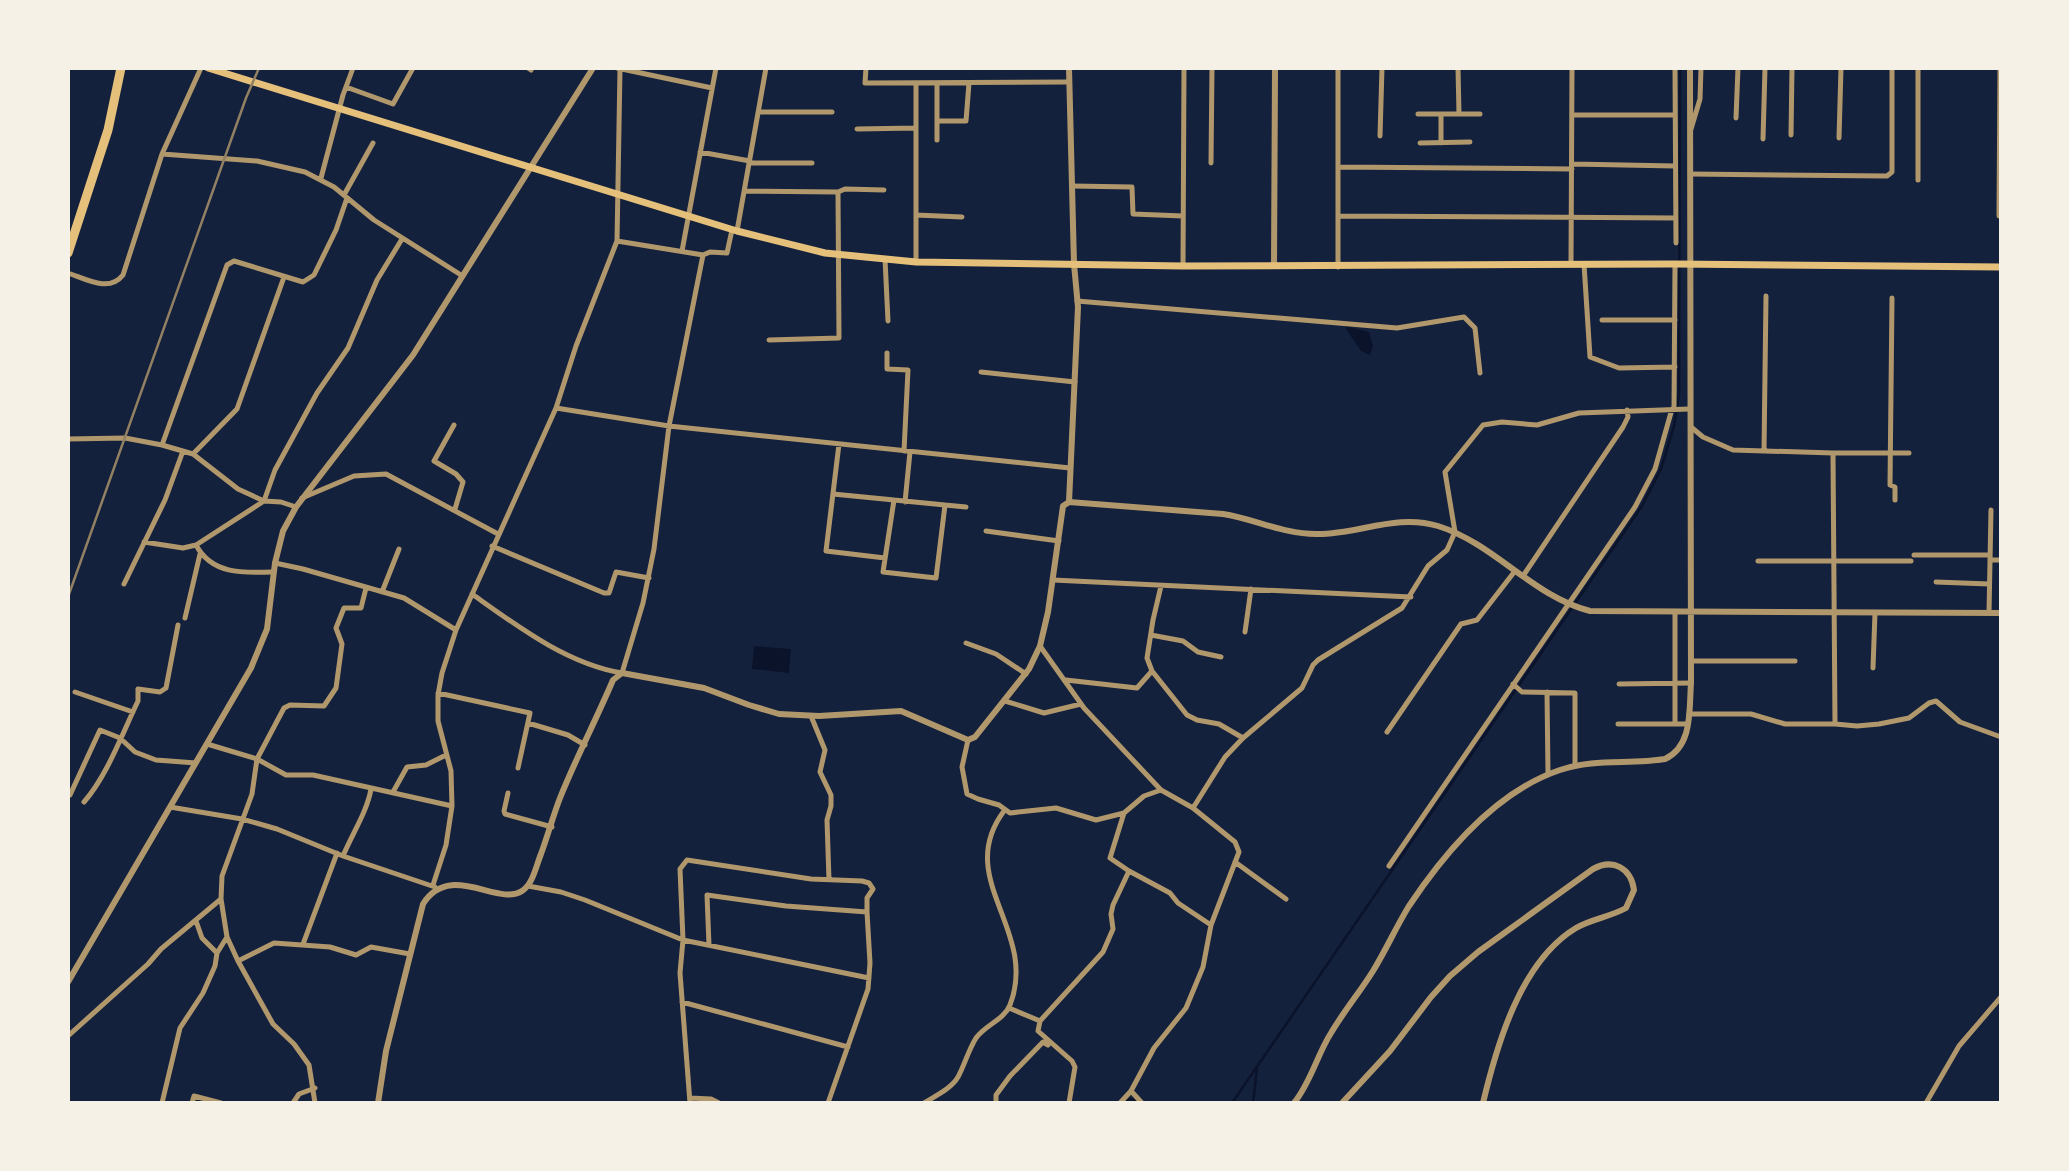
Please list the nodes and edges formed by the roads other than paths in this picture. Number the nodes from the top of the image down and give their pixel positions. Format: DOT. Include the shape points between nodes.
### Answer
graph roads {
  1 [pos="121,68"];
  2 [pos="201,68"];
  3 [pos="208,68"];
  4 [pos="353,68"];
  5 [pos="413,68"];
  6 [pos="593,68"];
  7 [pos="716,68"];
  8 [pos="766,68"];
  9 [pos="866,68"];
  10 [pos="1069,68"];
  11 [pos="1184,68"];
  12 [pos="1212,68"];
  13 [pos="1275,68"];
  14 [pos="1338,68"];
  15 [pos="1381,68"];
  16 [pos="1458,68"];
  17 [pos="1572,68"];
  18 [pos="1675,68"];
  19 [pos="1690,68"];
  20 [pos="1701,68"];
  21 [pos="1738,68"];
  22 [pos="1765,68"];
  23 [pos="1792,68"];
  24 [pos="1841,68"];
  25 [pos="1892,68"];
  26 [pos="1918,68"];
  27 [pos="2000,68"];
  28 [pos="618,69"];
  29 [pos="1069,82"];
  30 [pos="916,83"];
  31 [pos="937,83"];
  32 [pos="969,83"];
  33 [pos="346,87"];
  34 [pos="712,88"];
  35 [pos="759,112"];
  36 [pos="832,112"];
  37 [pos="1418,114"];
  38 [pos="1441,114"];
  39 [pos="1459,114"];
  40 [pos="1480,114"];
  41 [pos="1572,115"];
  42 [pos="1674,115"];
  43 [pos="1736,118"];
  44 [pos="937,121"];
  45 [pos="916,128"];
  46 [pos="857,129"];
  47 [pos="1691,129"];
  48 [pos="1791,135"];
  49 [pos="1380,136"];
  50 [pos="1839,138"];
  51 [pos="1763,139"];
  52 [pos="937,140"];
  53 [pos="1470,142"];
  54 [pos="373,143"];
  55 [pos="1420,143"];
  56 [pos="1441,143"];
  57 [pos="700,152"];
  58 [pos="162,154"];
  59 [pos="750,162"];
  60 [pos="811,163"];
  61 [pos="1211,163"];
  62 [pos="1572,166"];
  63 [pos="1675,166"];
  64 [pos="1338,167"];
  65 [pos="530,168"];
  66 [pos="1690,174"];
  67 [pos="321,178"];
  68 [pos="1918,180"];
  69 [pos="1072,186"];
  70 [pos="884,190"];
  71 [pos="744,191"];
  72 [pos="838,192"];
  73 [pos="618,195"];
  74 [pos="345,197"];
  75 [pos="916,215"];
  76 [pos="962,216"];
  77 [pos="1183,216"];
  78 [pos="1338,216"];
  79 [pos="1572,216"];
  80 [pos="1999,216"];
  81 [pos="687,217"];
  82 [pos="1676,218"];
  83 [pos="735,230"];
  84 [pos="402,239"];
  85 [pos="617,242"];
  86 [pos="1676,243"];
  87 [pos="682,251"];
  88 [pos="68,253"];
  89 [pos="838,254"];
  90 [pos="703,255"];
  91 [pos="885,260"];
  92 [pos="916,261"];
  93 [pos="1074,264"];
  94 [pos="1571,264"];
  95 [pos="1584,264"];
  96 [pos="1675,264"];
  97 [pos="1690,265"];
  98 [pos="1183,266"];
  99 [pos="1274,266"];
  100 [pos="1338,267"];
  101 [pos="2001,267"];
  102 [pos="68,273"];
  103 [pos="461,275"];
  104 [pos="284,277"];
  105 [pos="1766,296"];
  106 [pos="1892,298"];
  107 [pos="1077,301"];
  108 [pos="1602,320"];
  109 [pos="1675,320"];
  110 [pos="888,321"];
  111 [pos="769,340"];
  112 [pos="887,353"];
  113 [pos="1675,367"];
  114 [pos="981,372"];
  115 [pos="1480,373"];
  116 [pos="1075,382"];
  117 [pos="556,408"];
  118 [pos="1673,409"];
  119 [pos="1689,409"];
  120 [pos="1627,410"];
  121 [pos="454,425"];
  122 [pos="669,426"];
  123 [pos="1690,427"];
  124 [pos="68,439"];
  125 [pos="839,444"];
  126 [pos="162,445"];
  127 [pos="183,451"];
  128 [pos="1764,451"];
  129 [pos="907,452"];
  130 [pos="1833,453"];
  131 [pos="1891,453"];
  132 [pos="1909,453"];
  133 [pos="193,454"];
  134 [pos="1070,468"];
  135 [pos="833,494"];
  136 [pos="302,498"];
  137 [pos="894,500"];
  138 [pos="1895,500"];
  139 [pos="264,501"];
  140 [pos="905,502"];
  141 [pos="1069,502"];
  142 [pos="945,505"];
  143 [pos="296,507"];
  144 [pos="966,507"];
  145 [pos="455,509"];
  146 [pos="1991,510"];
  147 [pos="986,531"];
  148 [pos="1455,532"];
  149 [pos="498,534"];
  150 [pos="1059,541"];
  151 [pos="144,542"];
  152 [pos="196,545"];
  153 [pos="492,546"];
  154 [pos="400,549"];
  155 [pos="200,554"];
  156 [pos="885,558"];
  157 [pos="1990,558"];
  158 [pos="2001,560"];
  159 [pos="1758,561"];
  160 [pos="1833,561"];
  161 [pos="275,563"];
  162 [pos="1515,570"];
  163 [pos="274,572"];
  164 [pos="1523,576"];
  165 [pos="649,578"];
  166 [pos="1053,580"];
  167 [pos="1936,582"];
  168 [pos="124,584"];
  169 [pos="1989,584"];
  170 [pos="1161,586"];
  171 [pos="366,588"];
  172 [pos="1251,589"];
  173 [pos="382,592"];
  174 [pos="472,594"];
  175 [pos="1411,597"];
  176 [pos="1567,604"];
  177 [pos="1675,612"];
  178 [pos="1691,612"];
  179 [pos="1833,612"];
  180 [pos="1875,612"];
  181 [pos="1989,613"];
  182 [pos="2001,613"];
  183 [pos="185,618"];
  184 [pos="178,625"];
  185 [pos="456,630"];
  186 [pos="1245,632"];
  187 [pos="1151,635"];
  188 [pos="966,643"];
  189 [pos="1040,646"];
  190 [pos="1221,657"];
  191 [pos="1691,661"];
  192 [pos="1795,662"];
  193 [pos="1873,668"];
  194 [pos="1152,671"];
  195 [pos="622,673"];
  196 [pos="1026,674"];
  197 [pos="1065,680"];
  198 [pos="1691,683"];
  199 [pos="1513,684"];
  200 [pos="1619,684"];
  201 [pos="1675,684"];
  202 [pos="75,692"];
  203 [pos="1548,692"];
  204 [pos="438,693"];
  205 [pos="1004,701"];
  206 [pos="1081,704"];
  207 [pos="132,712"];
  208 [pos="1689,714"];
  209 [pos="811,716"];
  210 [pos="528,723"];
  211 [pos="1618,723"];
  212 [pos="1835,723"];
  213 [pos="1675,724"];
  214 [pos="1687,724"];
  215 [pos="1387,732"];
  216 [pos="2001,737"];
  217 [pos="120,738"];
  218 [pos="1243,738"];
  219 [pos="968,740"];
  220 [pos="207,744"];
  221 [pos="586,745"];
  222 [pos="446,755"];
  223 [pos="257,760"];
  224 [pos="196,763"];
  225 [pos="1575,766"];
  226 [pos="519,768"];
  227 [pos="1548,774"];
  228 [pos="371,789"];
  229 [pos="1161,790"];
  230 [pos="393,792"];
  231 [pos="508,793"];
  232 [pos="70,795"];
  233 [pos="85,802"];
  234 [pos="452,806"];
  235 [pos="170,807"];
  236 [pos="1193,808"];
  237 [pos="1004,811"];
  238 [pos="1124,813"];
  239 [pos="242,819"];
  240 [pos="552,827"];
  241 [pos="340,855"];
  242 [pos="1235,862"];
  243 [pos="1389,866"];
  244 [pos="1129,871"];
  245 [pos="829,880"];
  246 [pos="528,886"];
  247 [pos="435,887"];
  248 [pos="221,899"];
  249 [pos="1286,899"];
  250 [pos="867,912"];
  251 [pos="196,921"];
  252 [pos="1211,925"];
  253 [pos="227,937"];
  254 [pos="683,940"];
  255 [pos="303,944"];
  256 [pos="709,946"];
  257 [pos="217,953"];
  258 [pos="410,954"];
  259 [pos="238,961"];
  260 [pos="869,978"];
  261 [pos="68,982"];
  262 [pos="2001,997"];
  263 [pos="682,1002"];
  264 [pos="1009,1008"];
  265 [pos="1040,1021"];
  266 [pos="68,1036"];
  267 [pos="1052,1045"];
  268 [pos="848,1047"];
  269 [pos="314,1088"];
  270 [pos="1131,1091"];
  271 [pos="690,1100"];
  272 [pos="162,1103"];
  273 [pos="192,1103"];
  274 [pos="221,1103"];
  275 [pos="293,1103"];
  276 [pos="315,1103"];
  277 [pos="378,1103"];
  278 [pos="719,1103"];
  279 [pos="828,1103"];
  280 [pos="924,1103"];
  281 [pos="996,1103"];
  282 [pos="1069,1103"];
  283 [pos="1120,1103"];
  284 [pos="1142,1103"];
  285 [pos="1294,1103"];
  286 [pos="1342,1103"];
  287 [pos="1483,1103"];
  288 [pos="1926,1103"];
  1 -- 88 [label="highway" via="108,130"];
  2 -- 58 [label="street"];
  3 -- 65 [label="main road"];
  4 -- 33 [label="street"];
  5 -- 33 [label="street" via="393,104"];
  6 -- 65 [label="street"];
  7 -- 34 [label="street"];
  8 -- 35 [label="street"];
  9 -- 30 [label="street" via="866,83"];
  10 -- 29 [label="street"];
  11 -- 77 [label="street"];
  12 -- 61 [label="street"];
  13 -- 99 [label="street"];
  14 -- 64 [label="street"];
  15 -- 49 [label="street"];
  16 -- 39 [label="street"];
  17 -- 41 [label="street"];
  18 -- 42 [label="street"];
  19 -- 47 [label="street"];
  20 -- 47 [label="street" via="1700,99"];
  21 -- 43 [label="street"];
  22 -- 51 [label="street"];
  23 -- 48 [label="street"];
  24 -- 50 [label="street"];
  25 -- 66 [label="street" via="1892,172 1887,176"];
  26 -- 68 [label="street"];
  27 -- 80 [label="street"];
  28 -- 34 [label="street"];
  28 -- 73 [label="street"];
  29 -- 32 [label="street"];
  29 -- 69 [label="street"];
  30 -- 31 [label="street"];
  30 -- 45 [label="street"];
  31 -- 32 [label="street"];
  31 -- 44 [label="street"];
  32 -- 44 [label="street" via="966,121"];
  33 -- 67 [label="street"];
  34 -- 57 [label="street"];
  35 -- 36 [label="street"];
  35 -- 59 [label="street"];
  37 -- 38 [label="street"];
  38 -- 39 [label="street"];
  38 -- 56 [label="street"];
  39 -- 40 [label="street"];
  41 -- 42 [label="street"];
  41 -- 62 [label="street"];
  42 -- 63 [label="street"];
  44 -- 52 [label="street"];
  45 -- 46 [label="street"];
  45 -- 75 [label="street"];
  47 -- 66 [label="street"];
  53 -- 56 [label="street"];
  54 -- 74 [label="street"];
  55 -- 56 [label="street"];
  57 -- 59 [label="street"];
  57 -- 81 [label="street"];
  58 -- 67 [label="street" via="257,160"];
  58 -- 102 [label="street" via="123,275 105,285"];
  59 -- 60 [label="street"];
  59 -- 71 [label="street"];
  62 -- 63 [label="street"];
  62 -- 64 [label="street"];
  62 -- 79 [label="street"];
  63 -- 82 [label="street"];
  64 -- 78 [label="street"];
  65 -- 73 [label="main road"];
  65 -- 103 [label="street"];
  66 -- 97 [label="street"];
  67 -- 74 [label="street"];
  69 -- 77 [label="street" via="1132,187 1133,214"];
  69 -- 93 [label="street"];
  70 -- 72 [label="street"];
  71 -- 72 [label="street"];
  71 -- 83 [label="street"];
  72 -- 89 [label="street"];
  73 -- 81 [label="main road"];
  73 -- 85 [label="street"];
  74 -- 84 [label="street"];
  74 -- 104 [label="street" via="336,230 314,275 303,282"];
  75 -- 76 [label="street"];
  75 -- 92 [label="street"];
  77 -- 98 [label="street"];
  78 -- 79 [label="street"];
  78 -- 100 [label="street"];
  79 -- 82 [label="street"];
  79 -- 94 [label="street"];
  81 -- 83 [label="main road"];
  81 -- 87 [label="street"];
  82 -- 86 [label="street"];
  83 -- 89 [label="main road"];
  83 -- 90 [label="street" via="727,253"];
  84 -- 103 [label="street"];
  84 -- 139 [label="street" via="376,279 348,348 275,470"];
  85 -- 87 [label="street"];
  85 -- 117 [label="street"];
  87 -- 90 [label="street"];
  89 -- 91 [label="main road"];
  89 -- 111 [label="street" via="839,338"];
  90 -- 122 [label="street"];
  91 -- 92 [label="main road"];
  91 -- 110 [label="street"];
  92 -- 93 [label="main road"];
  93 -- 98 [label="main road"];
  93 -- 107 [label="street"];
  94 -- 95 [label="main road"];
  94 -- 100 [label="main road"];
  95 -- 96 [label="main road"];
  95 -- 113 [label="street" via="1590,357 1619,368"];
  96 -- 97 [label="main road"];
  96 -- 109 [label="street"];
  97 -- 101 [label="main road"];
  97 -- 119 [label="street"];
  98 -- 99 [label="main road"];
  99 -- 100 [label="main road"];
  103 -- 136 [label="street" via="392,385"];
  104 -- 126 [label="street" via="234,261 227,265"];
  104 -- 133 [label="street" via="237,409"];
  105 -- 128 [label="street"];
  106 -- 131 [label="street"];
  107 -- 115 [label="street" via="1397,328 1464,317 1475,328"];
  107 -- 116 [label="street"];
  108 -- 109 [label="street"];
  109 -- 113 [label="street"];
  112 -- 129 [label="street" via="887,369 908,370"];
  113 -- 118 [label="street"];
  114 -- 116 [label="street"];
  116 -- 134 [label="street"];
  117 -- 122 [label="street"];
  117 -- 149 [label="street"];
  118 -- 119 [label="street"];
  118 -- 120 [label="street"];
  118 -- 176 [label="street" via="1647,486"];
  119 -- 123 [label="street"];
  120 -- 148 [label="street" via="1579,413 1537,425 1483,425 1445,472"];
  120 -- 164 [label="street" via="1623,427"];
  121 -- 145 [label="street" via="433,461 463,482"];
  122 -- 125 [label="street"];
  122 -- 165 [label="street"];
  123 -- 128 [label="street" via="1720,446"];
  123 -- 178 [label="street"];
  124 -- 126 [label="street" via="125,438"];
  125 -- 129 [label="street"];
  125 -- 135 [label="street"];
  126 -- 127 [label="street"];
  127 -- 133 [label="street"];
  127 -- 151 [label="street"];
  128 -- 130 [label="street"];
  129 -- 134 [label="street"];
  129 -- 140 [label="street"];
  130 -- 131 [label="street"];
  130 -- 160 [label="street"];
  131 -- 132 [label="street"];
  131 -- 138 [label="street" via="1890,485 1895,487"];
  133 -- 139 [label="street" via="239,489"];
  134 -- 141 [label="street"];
  135 -- 137 [label="street"];
  135 -- 156 [label="street" via="826,551"];
  136 -- 143 [label="street"];
  136 -- 145 [label="street" via="354,477 386,474"];
  137 -- 140 [label="street"];
  137 -- 156 [label="street"];
  139 -- 143 [label="street"];
  139 -- 152 [label="street"];
  140 -- 142 [label="street"];
  141 -- 148 [label="street" via="1223,514 1294,534 1404,522"];
  141 -- 150 [label="street" via="1063,506"];
  142 -- 144 [label="street"];
  142 -- 156 [label="street" via="936,578 883,572"];
  143 -- 161 [label="street" via="283,531"];
  145 -- 149 [label="street"];
  146 -- 157 [label="street"];
  147 -- 150 [label="street"];
  148 -- 162 [label="street"];
  148 -- 175 [label="street" via="1447,550 1422,574"];
  149 -- 153 [label="street"];
  150 -- 166 [label="street"];
  151 -- 152 [label="street" via="183,548"];
  151 -- 168 [label="street"];
  152 -- 155 [label="street"];
  153 -- 165 [label="street" via="604,593 609,593 616,572"];
  153 -- 174 [label="street"];
  154 -- 173 [label="street"];
  155 -- 163 [label="street" via="229,571"];
  155 -- 183 [label="street"];
  157 -- 158 [label="street"];
  157 -- 160 [label="street"];
  157 -- 169 [label="street"];
  159 -- 160 [label="street"];
  160 -- 179 [label="street"];
  161 -- 163 [label="street"];
  161 -- 171 [label="street"];
  162 -- 164 [label="street"];
  162 -- 215 [label="street" via="1477,620 1461,624"];
  163 -- 220 [label="street" via="262,644"];
  164 -- 176 [label="street"];
  165 -- 195 [label="street"];
  166 -- 170 [label="street"];
  166 -- 189 [label="street"];
  167 -- 169 [label="street"];
  169 -- 181 [label="street"];
  170 -- 172 [label="street"];
  170 -- 187 [label="street"];
  171 -- 173 [label="street"];
  171 -- 223 [label="street" via="361,608 344,608 336,628 342,644 336,688 319,708 284,708"];
  172 -- 175 [label="street"];
  172 -- 186 [label="street"];
  173 -- 185 [label="street" via="404,598"];
  174 -- 185 [label="street"];
  174 -- 195 [label="street" via="573,657"];
  175 -- 218 [label="street" via="1402,608 1318,660 1302,688"];
  176 -- 177 [label="street" via="1590,611"];
  176 -- 199 [label="street"];
  177 -- 178 [label="street"];
  177 -- 201 [label="street"];
  178 -- 179 [label="street"];
  178 -- 191 [label="street"];
  179 -- 180 [label="street"];
  179 -- 212 [label="street"];
  180 -- 181 [label="street"];
  180 -- 193 [label="street"];
  181 -- 182 [label="street"];
  184 -- 207 [label="street" via="166,688 160,692 138,689"];
  185 -- 204 [label="street"];
  187 -- 190 [label="street" via="1183,641 1198,652"];
  187 -- 194 [label="street" via="1147,658"];
  188 -- 196 [label="street" via="996,654"];
  189 -- 196 [label="street"];
  189 -- 197 [label="street"];
  191 -- 192 [label="street"];
  191 -- 198 [label="street"];
  194 -- 197 [label="street" via="1137,688"];
  194 -- 218 [label="street" via="1187,715 1219,724"];
  195 -- 209 [label="street" via="704,688 764,710"];
  195 -- 221 [label="street" via="613,680"];
  196 -- 205 [label="street"];
  197 -- 206 [label="street"];
  198 -- 201 [label="street"];
  198 -- 208 [label="street"];
  199 -- 203 [label="street" via="1522,692"];
  199 -- 243 [label="street"];
  200 -- 201 [label="street"];
  201 -- 213 [label="street"];
  202 -- 207 [label="street"];
  203 -- 225 [label="street" via="1575,693"];
  203 -- 227 [label="street"];
  204 -- 210 [label="street" via="530,713"];
  204 -- 222 [label="street" via="438,721"];
  205 -- 206 [label="street" via="1044,713"];
  205 -- 219 [label="street"];
  206 -- 229 [label="street"];
  207 -- 217 [label="street"];
  208 -- 212 [label="street" via="1751,714 1785,724"];
  208 -- 214 [label="street"];
  209 -- 219 [label="street" via="901,710"];
  209 -- 245 [label="street" via="825,750 820,772 831,795"];
  210 -- 221 [label="street"];
  210 -- 226 [label="street"];
  211 -- 213 [label="street"];
  212 -- 216 [label="street" via="1857,726 1909,718 1936,701 1960,722"];
  213 -- 214 [label="street"];
  214 -- 225 [label="street" via="1680,749 1665,759"];
  217 -- 224 [label="street" via="135,752 156,760"];
  217 -- 232 [label="street" via="100,730"];
  217 -- 233 [label="street" via="98,786"];
  218 -- 236 [label="street" via="1225,757"];
  219 -- 237 [label="street" via="962,767 967,794 999,804"];
  220 -- 223 [label="street"];
  220 -- 224 [label="street"];
  221 -- 240 [label="street" via="559,800"];
  222 -- 230 [label="street" via="429,764 407,766"];
  222 -- 234 [label="street"];
  223 -- 228 [label="street" via="286,775 313,775"];
  223 -- 239 [label="street" via="252,794"];
  224 -- 235 [label="street"];
  225 -- 227 [label="street"];
  227 -- 285 [label="street" via="1488,815 1433,874 1329,1035"];
  228 -- 230 [label="street"];
  228 -- 241 [label="street" via="367,808"];
  229 -- 236 [label="street"];
  229 -- 238 [label="street" via="1144,796"];
  230 -- 234 [label="street"];
  231 -- 240 [label="street" via="506,814"];
  234 -- 247 [label="street"];
  235 -- 239 [label="street"];
  235 -- 261 [label="street"];
  236 -- 242 [label="street" via="1235,842 1239,852"];
  237 -- 238 [label="street" via="1056,808 1096,820"];
  237 -- 264 [label="street" via="990,838 987,864 1014,944 1016,984"];
  238 -- 244 [label="street" via="1110,858"];
  239 -- 241 [label="street"];
  239 -- 248 [label="street" via="222,876"];
  240 -- 246 [label="street"];
  241 -- 247 [label="street"];
  241 -- 255 [label="street"];
  242 -- 249 [label="street"];
  242 -- 252 [label="street"];
  244 -- 252 [label="street" via="1170,893"];
  244 -- 265 [label="street" via="1113,905 1112,929 1103,952"];
  245 -- 250 [label="street" via="869,883 873,889 867,898"];
  245 -- 254 [label="street" via="687,860 680,869"];
  246 -- 247 [label="street" via="519,894"];
  246 -- 254 [label="street" via="585,900"];
  247 -- 258 [label="street" via="423,904"];
  248 -- 251 [label="street"];
  248 -- 253 [label="street"];
  250 -- 256 [label="street" via="707,895"];
  250 -- 260 [label="street"];
  251 -- 257 [label="street" via="202,937"];
  251 -- 266 [label="street"];
  252 -- 270 [label="street" via="1203,967 1186,1008 1154,1048"];
  253 -- 257 [label="street"];
  253 -- 259 [label="street"];
  254 -- 256 [label="street"];
  254 -- 263 [label="street"];
  255 -- 258 [label="street" via="356,955 371,947"];
  255 -- 259 [label="street" via="274,943"];
  256 -- 260 [label="street"];
  257 -- 272 [label="street" via="215,967 180,1028"];
  258 -- 277 [label="street"];
  259 -- 269 [label="street" via="273,1024 309,1065"];
  260 -- 268 [label="street"];
  262 -- 288 [label="street" via="1959,1046"];
  263 -- 268 [label="street"];
  263 -- 271 [label="street"];
  264 -- 265 [label="street"];
  264 -- 280 [label="street" via="979,1034 952,1085"];
  265 -- 267 [label="street" via="1038,1031"];
  267 -- 281 [label="street" via="1043,1042 1010,1076 996,1095"];
  267 -- 282 [label="street" via="1075,1067"];
  268 -- 279 [label="street"];
  269 -- 275 [label="street" via="299,1094"];
  269 -- 276 [label="street"];
  270 -- 283 [label="street"];
  270 -- 284 [label="street"];
  271 -- 278 [label="street"];
  273 -- 274 [label="street" via="194,1096"];
  286 -- 287 [label="street" via="1460,968 1592,869 1602,864 1621,867 1633,881 1626,908 1570,932 1542,957 1528,977 1500,1046"];
}
